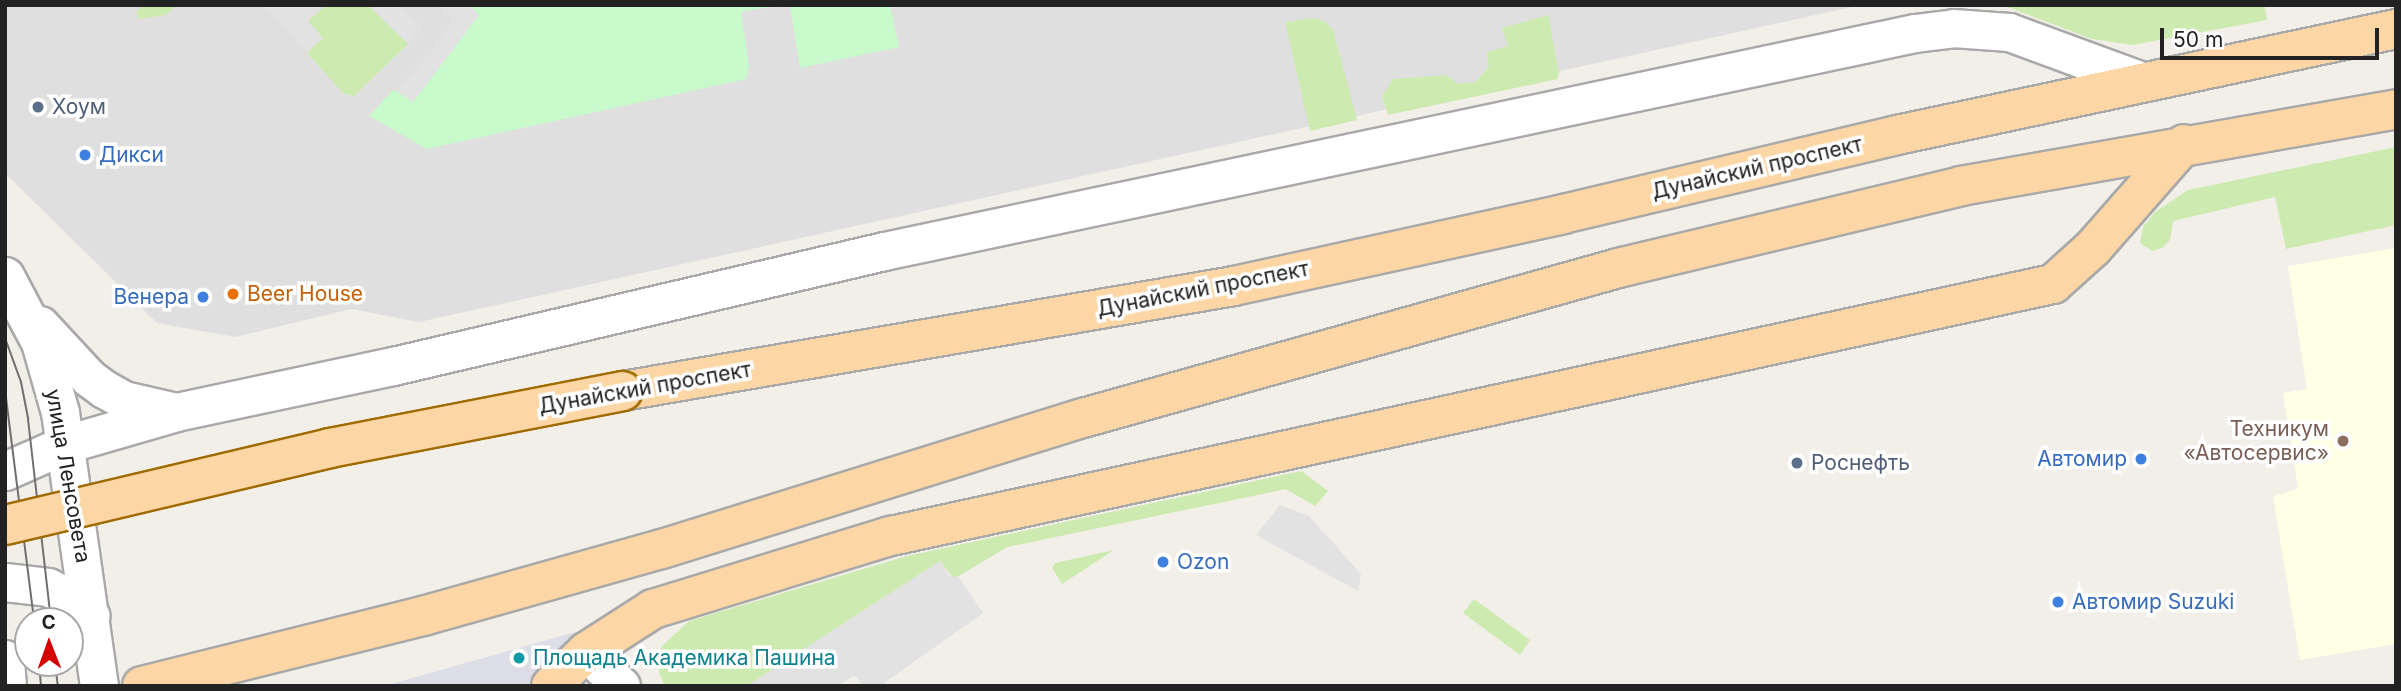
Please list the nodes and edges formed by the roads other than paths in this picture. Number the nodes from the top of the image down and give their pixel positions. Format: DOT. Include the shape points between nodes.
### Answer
graph roads {
  1 [pos="2396,29"];
  2 [pos="2145,82"];
  3 [pos="2396,109"];
  4 [pos="2184,144"];
  5 [pos="5,276"];
  6 [pos="25,309"];
  7 [pos="176,412"];
  8 [pos="66,444"];
  9 [pos="5,471"];
  10 [pos="5,524"];
  11 [pos="5,582"];
  12 [pos="91,617"];
  13 [pos="586,652"];
  14 [pos="5,659"];
  15 [pos="7,686"];
  16 [pos="99,686"];
  17 [pos="142,686"];
  18 [pos="551,686"];
  19 [pos="621,686"];
  1 -- 2 [label="main road, Дунайский проспект"];
  2 -- 7 [label="street" via="2009,32 1952,28 1915,33 884,251"];
  2 -- 10 [label="main road, Дунайский проспект, bridge" via="1234,286 623,391 330,448"];
  3 -- 4 [label="main road"];
  4 -- 13 [label="main road" via="2094,248 2053,284 891,536 684,597 619,628"];
  4 -- 17 [label="main road" via="1961,186 1622,267 1083,418 662,549 423,616"];
  5 -- 6 [label="street, улица Ленсовета"];
  6 -- 7 [label="street" via="104,389 124,400"];
  6 -- 8 [label="street, улица Ленсовета" via="46,361"];
  7 -- 8 [label="street"];
  8 -- 9 [label="street"];
  8 -- 12 [label="street, улица Ленсовета"];
  11 -- 12 [label="street" via="48,587 72,599"];
  12 -- 16 [label="street, улица Ленсовета"];
  13 -- 18 [label="main road"];
  13 -- 19 [label="street"];
  14 -- 15 [label="street"];
}
